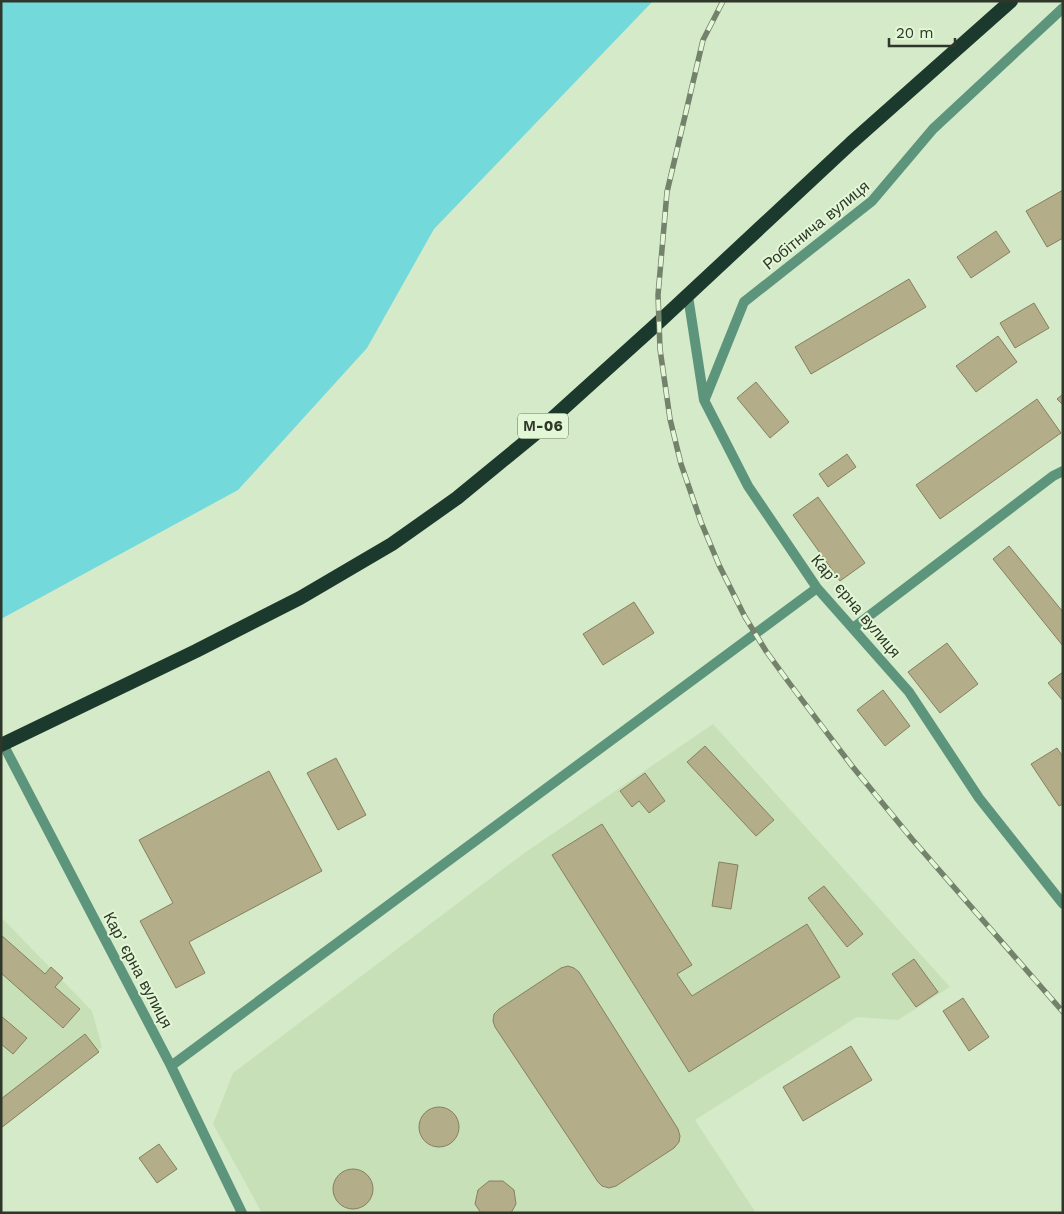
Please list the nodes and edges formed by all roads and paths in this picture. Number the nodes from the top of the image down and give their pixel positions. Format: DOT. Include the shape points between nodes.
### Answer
graph roads {
  1 [pos="1011,1"];
  2 [pos="1063,8"];
  3 [pos="688,296"];
  4 [pos="704,400"];
  5 [pos="1063,471"];
  6 [pos="817,588"];
  7 [pos="853,628"];
  8 [pos="2,744"];
  9 [pos="1063,904"];
  10 [pos="171,1066"];
  11 [pos="242,1213"];
  1 -- 3 [label="highway, М-06" via="851,143"];
  2 -- 4 [label="street, Робітнича вулиця" via="932,129 872,201 744,302"];
  3 -- 4 [label="street, Карʼєрна вулиця"];
  3 -- 8 [label="highway, М-06" via="535,434 457,498 392,544 300,598"];
  4 -- 6 [label="street, Карʼєрна вулиця" via="748,486"];
  5 -- 7 [label="street"];
  6 -- 7 [label="street, Карʼєрна вулиця"];
  6 -- 10 [label="street"];
  7 -- 9 [label="street, Карʼєрна вулиця" via="909,692 979,798"];
  8 -- 10 [label="street, Карʼєрна вулиця"];
  10 -- 11 [label="street, Карʼєрна вулиця"];
}
